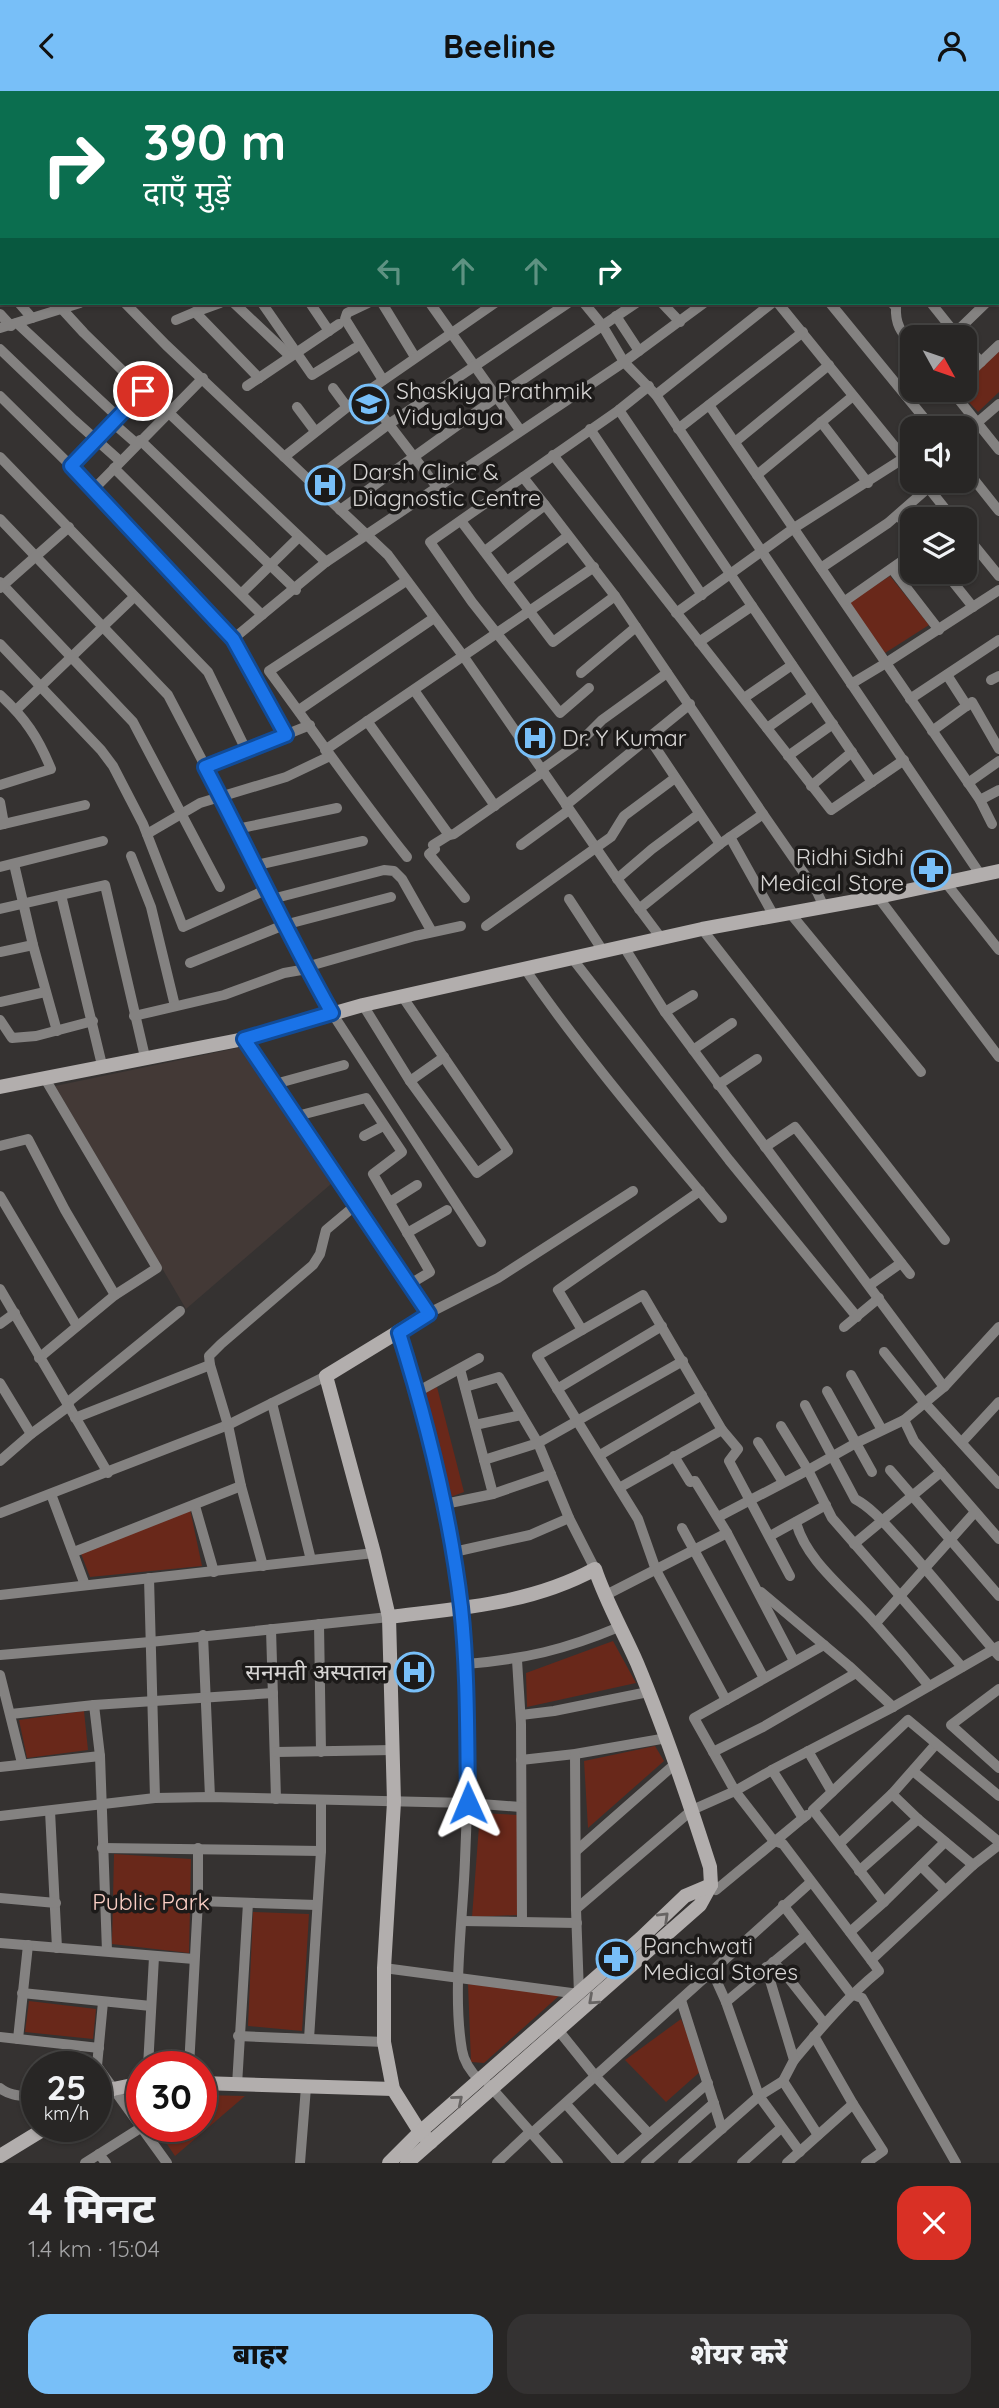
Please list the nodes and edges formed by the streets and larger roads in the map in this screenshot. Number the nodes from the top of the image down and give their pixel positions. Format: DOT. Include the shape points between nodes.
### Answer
graph roads {
  1 [pos="21,305"];
  2 [pos="73,305"];
  3 [pos="127,305"];
  4 [pos="214,305"];
  5 [pos="236,305"];
  6 [pos="263,305"];
  7 [pos="311,305"];
  8 [pos="364,305"];
  9 [pos="383,305"];
  10 [pos="431,305"];
  11 [pos="565,305"];
  12 [pos="586,305"];
  13 [pos="633,305"];
  14 [pos="664,305"];
  15 [pos="702,305"];
  16 [pos="769,305"];
  17 [pos="780,305"];
  18 [pos="833,305"];
  19 [pos="894,305"];
  20 [pos="933,305"];
  21 [pos="984,305"];
  22 [pos="483,306"];
  23 [pos="62,309"];
  24 [pos="195,312"];
  25 [pos="0,314"];
  26 [pos="616,316"];
  27 [pos="32,318"];
  28 [pos="176,320"];
  29 [pos="680,322"];
  30 [pos="339,324"];
  31 [pos="9,325"];
  32 [pos="602,325"];
  33 [pos="949,325"];
  34 [pos="966,325"];
  35 [pos="329,331"];
  36 [pos="900,331"];
  37 [pos="803,332"];
  38 [pos="451,333"];
  39 [pos="999,345"];
  40 [pos="355,348"];
  41 [pos="0,349"];
  42 [pos="639,351"];
  43 [pos="293,354"];
  44 [pos="415,357"];
  45 [pos="977,358"];
  46 [pos="624,362"];
  47 [pos="981,362"];
  48 [pos="473,365"];
  49 [pos="829,365"];
  50 [pos="977,366"];
  51 [pos="203,378"];
  52 [pos="259,378"];
  53 [pos="383,380"];
  54 [pos="247,386"];
  55 [pos="333,388"];
  56 [pos="652,390"];
  57 [pos="143,391"];
  58 [pos="365,393"];
  59 [pos="0,396"];
  60 [pos="853,396"];
  61 [pos="497,397"];
  62 [pos="962,403"];
  63 [pos="999,404"];
  64 [pos="709,405"];
  65 [pos="297,407"];
  66 [pos="347,407"];
  67 [pos="619,410"];
  68 [pos="167,413"];
  69 [pos="922,416"];
  70 [pos="116,420"];
  71 [pos="821,422"];
  72 [pos="978,423"];
  73 [pos="388,424"];
  74 [pos="590,429"];
  75 [pos="678,429"];
  76 [pos="315,431"];
  77 [pos="520,431"];
  78 [pos="96,440"];
  79 [pos="139,442"];
  80 [pos="735,442"];
  81 [pos="999,450"];
  82 [pos="900,453"];
  83 [pos="553,455"];
  84 [pos="414,456"];
  85 [pos="0,457"];
  86 [pos="284,457"];
  87 [pos="900,461"];
  88 [pos="117,464"];
  89 [pos="71,466"];
  90 [pos="757,475"];
  91 [pos="523,477"];
  92 [pos="311,482"];
  93 [pos="868,483"];
  94 [pos="977,483"];
  95 [pos="437,487"];
  96 [pos="92,491"];
  97 [pos="918,493"];
  98 [pos="932,493"];
  99 [pos="545,505"];
  100 [pos="943,507"];
  101 [pos="340,510"];
  102 [pos="999,511"];
  103 [pos="898,515"];
  104 [pos="900,517"];
  105 [pos="0,519"];
  106 [pos="461,521"];
  107 [pos="69,527"];
  108 [pos="794,528"];
  109 [pos="367,536"];
  110 [pos="568,536"];
  111 [pos="299,537"];
  112 [pos="977,549"];
  113 [pos="485,551"];
  114 [pos="761,551"];
  115 [pos="36,556"];
  116 [pos="326,562"];
  117 [pos="900,563"];
  118 [pos="271,564"];
  119 [pos="594,567"];
  120 [pos="821,568"];
  121 [pos="892,569"];
  122 [pos="731,575"];
  123 [pos="999,576"];
  124 [pos="406,581"];
  125 [pos="507,581"];
  126 [pos="955,584"];
  127 [pos="1,585"];
  128 [pos="296,590"];
  129 [pos="999,590"];
  130 [pos="242,593"];
  131 [pos="702,595"];
  132 [pos="615,596"];
  133 [pos="134,597"];
  134 [pos="845,601"];
  135 [pos="752,606"];
  136 [pos="973,607"];
  137 [pos="529,610"];
  138 [pos="676,613"];
  139 [pos="262,615"];
  140 [pos="434,618"];
  141 [pos="103,627"];
  142 [pos="636,627"];
  143 [pos="939,629"];
  144 [pos="497,633"];
  145 [pos="233,639"];
  146 [pos="999,640"];
  147 [pos="699,642"];
  148 [pos="0,644"];
  149 [pos="73,657"];
  150 [pos="464,657"];
  151 [pos="886,663"];
  152 [pos="792,665"];
  153 [pos="580,673"];
  154 [pos="667,673"];
  155 [pos="947,675"];
  156 [pos="851,684"];
  157 [pos="42,687"];
  158 [pos="589,688"];
  159 [pos="414,690"];
  160 [pos="0,695"];
  161 [pos="813,695"];
  162 [pos="744,698"];
  163 [pos="910,699"];
  164 [pos="690,704"];
  165 [pos="967,706"];
  166 [pos="16,710"];
  167 [pos="299,710"];
  168 [pos="367,721"];
  169 [pos="833,724"];
  170 [pos="310,725"];
  171 [pos="767,728"];
  172 [pos="932,731"];
  173 [pos="286,735"];
  174 [pos="649,738"];
  175 [pos="999,749"];
  176 [pos="246,750"];
  177 [pos="852,752"];
  178 [pos="328,753"];
  179 [pos="788,756"];
  180 [pos="904,760"];
  181 [pos="999,761"];
  182 [pos="205,767"];
  183 [pos="542,771"];
  184 [pos="675,778"];
  185 [pos="872,782"];
  186 [pos="968,783"];
  187 [pos="0,785"];
  188 [pos="811,786"];
  189 [pos="999,790"];
  190 [pos="220,797"];
  191 [pos="980,800"];
  192 [pos="0,802"];
  193 [pos="85,805"];
  194 [pos="495,806"];
  195 [pos="568,807"];
  196 [pos="337,809"];
  197 [pos="183,814"];
  198 [pos="699,814"];
  199 [pos="763,814"];
  200 [pos="992,824"];
  201 [pos="2,825"];
  202 [pos="237,829"];
  203 [pos="147,834"];
  204 [pos="449,835"];
  205 [pos="730,837"];
  206 [pos="103,841"];
  207 [pos="362,841"];
  208 [pos="720,844"];
  209 [pos="521,845"];
  210 [pos="596,848"];
  211 [pos="131,856"];
  212 [pos="407,857"];
  213 [pos="15,864"];
  214 [pos="257,866"];
  215 [pos="0,867"];
  216 [pos="999,871"];
  217 [pos="979,874"];
  218 [pos="617,879"];
  219 [pos="946,883"];
  220 [pos="220,887"];
  221 [pos="270,894"];
  222 [pos="61,895"];
  223 [pos="391,897"];
  224 [pos="878,897"];
  225 [pos="465,898"];
  226 [pos="569,899"];
  227 [pos="24,904"];
  228 [pos="824,907"];
  229 [pos="0,909"];
  230 [pos="639,909"];
  231 [pos="790,913"];
  232 [pos="774,916"];
  233 [pos="284,925"];
  234 [pos="461,926"];
  235 [pos="486,926"];
  236 [pos="702,929"];
  237 [pos="432,932"];
  238 [pos="661,938"];
  239 [pos="33,945"];
  240 [pos="624,947"];
  241 [pos="999,950"];
  242 [pos="604,951"];
  243 [pos="0,952"];
  244 [pos="572,958"];
  245 [pos="190,963"];
  246 [pos="306,968"];
  247 [pos="525,968"];
  248 [pos="45,992"];
  249 [pos="693,995"];
  250 [pos="402,996"];
  251 [pos="0,1002"];
  252 [pos="363,1005"];
  253 [pos="175,1006"];
  254 [pos="665,1012"];
  255 [pos="332,1013"];
  256 [pos="134,1016"];
  257 [pos="0,1020"];
  258 [pos="93,1021"];
  259 [pos="732,1023"];
  260 [pos="57,1031"];
  261 [pos="244,1039"];
  262 [pos="693,1050"];
  263 [pos="145,1057"];
  264 [pos="444,1057"];
  265 [pos="999,1057"];
  266 [pos="757,1059"];
  267 [pos="102,1065"];
  268 [pos="344,1065"];
  269 [pos="921,1072"];
  270 [pos="44,1077"];
  271 [pos="410,1081"];
  272 [pos="275,1084"];
  273 [pos="718,1084"];
  274 [pos="0,1087"];
  275 [pos="297,1116"];
  276 [pos="383,1126"];
  277 [pos="364,1136"];
  278 [pos="0,1146"];
  279 [pos="765,1147"];
  280 [pos="417,1185"];
  281 [pos="633,1191"];
  282 [pos="699,1191"];
  283 [pos="0,1196"];
  284 [pos="390,1202"];
  285 [pos="357,1204"];
  286 [pos="447,1210"];
  287 [pos="722,1218"];
  288 [pos="407,1233"];
  289 [pos="945,1240"];
  290 [pos="481,1242"];
  291 [pos="901,1263"];
  292 [pos="909,1274"];
  293 [pos="410,1285"];
  294 [pos="870,1285"];
  295 [pos="0,1289"];
  296 [pos="115,1295"];
  297 [pos="879,1298"];
  298 [pos="180,1311"];
  299 [pos="15,1313"];
  300 [pos="429,1314"];
  301 [pos="857,1317"];
  302 [pos="0,1324"];
  303 [pos="77,1326"];
  304 [pos="662,1326"];
  305 [pos="844,1327"];
  306 [pos="999,1327"];
  307 [pos="582,1330"];
  308 [pos="399,1333"];
  309 [pos="884,1352"];
  310 [pos="40,1358"];
  311 [pos="479,1359"];
  312 [pos="683,1361"];
  313 [pos="210,1365"];
  314 [pos="460,1369"];
  315 [pos="851,1375"];
  316 [pos="326,1376"];
  317 [pos="465,1387"];
  318 [pos="944,1387"];
  319 [pos="557,1389"];
  320 [pos="2,1391"];
  321 [pos="827,1391"];
  322 [pos="417,1392"];
  323 [pos="702,1395"];
  324 [pos="924,1402"];
  325 [pos="999,1402"];
  326 [pos="272,1403"];
  327 [pos="68,1405"];
  328 [pos="804,1405"];
  329 [pos="522,1415"];
  330 [pos="75,1418"];
  331 [pos="577,1419"];
  332 [pos="904,1420"];
  333 [pos="228,1425"];
  334 [pos="475,1425"];
  335 [pos="781,1426"];
  336 [pos="722,1430"];
  337 [pos="881,1430"];
  338 [pos="31,1434"];
  339 [pos="758,1441"];
  340 [pos="962,1442"];
  341 [pos="538,1443"];
  342 [pos="856,1443"];
  343 [pos="600,1455"];
  344 [pos="674,1456"];
  345 [pos="831,1456"];
  346 [pos="0,1461"];
  347 [pos="484,1461"];
  348 [pos="890,1470"];
  349 [pos="808,1471"];
  350 [pos="872,1472"];
  351 [pos="941,1472"];
  352 [pos="108,1473"];
  353 [pos="551,1474"];
  354 [pos="998,1480"];
  355 [pos="783,1482"];
  356 [pos="241,1486"];
  357 [pos="619,1488"];
  358 [pos="492,1494"];
  359 [pos="51,1495"];
  360 [pos="913,1497"];
  361 [pos="750,1499"];
  362 [pos="445,1504"];
  363 [pos="826,1505"];
  364 [pos="195,1506"];
  365 [pos="975,1512"];
  366 [pos="0,1513"];
  367 [pos="718,1517"];
  368 [pos="569,1518"];
  369 [pos="796,1522"];
  370 [pos="882,1522"];
  371 [pos="682,1528"];
  372 [pos="727,1533"];
  373 [pos="770,1535"];
  374 [pos="951,1538"];
  375 [pos="999,1539"];
  376 [pos="854,1543"];
  377 [pos="695,1550"];
  378 [pos="74,1552"];
  379 [pos="454,1552"];
  380 [pos="374,1553"];
  381 [pos="312,1560"];
  382 [pos="262,1566"];
  383 [pos="595,1569"];
  384 [pos="927,1569"];
  385 [pos="656,1570"];
  386 [pos="214,1572"];
  387 [pos="790,1576"];
  388 [pos="149,1579"];
  389 [pos="85,1585"];
  390 [pos="758,1589"];
  391 [pos="0,1595"];
  392 [pos="604,1596"];
  393 [pos="902,1596"];
  394 [pos="999,1596"];
  395 [pos="461,1608"];
  396 [pos="389,1617"];
  397 [pos="876,1623"];
  398 [pos="318,1624"];
  399 [pos="619,1627"];
  400 [pos="271,1629"];
  401 [pos="203,1635"];
  402 [pos="150,1642"];
  403 [pos="824,1645"];
  404 [pos="997,1650"];
  405 [pos="0,1655"];
  406 [pos="517,1660"];
  407 [pos="794,1661"];
  408 [pos="466,1664"];
  409 [pos="962,1667"];
  410 [pos="856,1673"];
  411 [pos="0,1675"];
  412 [pos="764,1678"];
  413 [pos="929,1686"];
  414 [pos="648,1692"];
  415 [pos="273,1693"];
  416 [pos="997,1695"];
  417 [pos="207,1698"];
  418 [pos="726,1700"];
  419 [pos="151,1701"];
  420 [pos="94,1705"];
  421 [pos="893,1707"];
  422 [pos="11,1714"];
  423 [pos="521,1715"];
  424 [pos="667,1738"];
  425 [pos="936,1744"];
  426 [pos="393,1750"];
  427 [pos="808,1751"];
  428 [pos="276,1752"];
  429 [pos="321,1752"];
  430 [pos="713,1752"];
  431 [pos="575,1753"];
  432 [pos="100,1756"];
  433 [pos="521,1760"];
  434 [pos="22,1763"];
  435 [pos="675,1764"];
  436 [pos="0,1767"];
  437 [pos="999,1768"];
  438 [pos="772,1770"];
  439 [pos="912,1771"];
  440 [pos="735,1791"];
  441 [pos="832,1792"];
  442 [pos="892,1794"];
  443 [pos="999,1796"];
  444 [pos="211,1797"];
  445 [pos="155,1798"];
  446 [pos="276,1799"];
  447 [pos="321,1800"];
  448 [pos="394,1802"];
  449 [pos="468,1803"];
  450 [pos="102,1805"];
  451 [pos="521,1807"];
  452 [pos="692,1810"];
  453 [pos="813,1810"];
  454 [pos="50,1811"];
  455 [pos="0,1816"];
  456 [pos="803,1818"];
  457 [pos="918,1819"];
  458 [pos="773,1840"];
  459 [pos="945,1842"];
  460 [pos="840,1843"];
  461 [pos="999,1843"];
  462 [pos="102,1848"];
  463 [pos="198,1849"];
  464 [pos="321,1851"];
  465 [pos="576,1851"];
  466 [pos="921,1865"];
  467 [pos="973,1865"];
  468 [pos="859,1871"];
  469 [pos="811,1882"];
  470 [pos="711,1885"];
  471 [pos="945,1891"];
  472 [pos="0,1898"];
  473 [pos="198,1901"];
  474 [pos="884,1902"];
  475 [pos="56,1903"];
  476 [pos="248,1903"];
  477 [pos="317,1905"];
  478 [pos="783,1905"];
  479 [pos="576,1909"];
  480 [pos="463,1921"];
  481 [pos="522,1921"];
  482 [pos="577,1923"];
  483 [pos="849,1932"];
  484 [pos="806,1935"];
  485 [pos="0,1943"];
  486 [pos="28,1945"];
  487 [pos="57,1948"];
  488 [pos="107,1951"];
  489 [pos="154,1957"];
  490 [pos="194,1959"];
  491 [pos="871,1960"];
  492 [pos="769,1965"];
  493 [pos="384,1968"];
  494 [pos="712,1971"];
  495 [pos="459,1979"];
  496 [pos="22,1993"];
  497 [pos="579,1994"];
  498 [pos="851,1994"];
  499 [pos="681,2000"];
  500 [pos="103,2002"];
  501 [pos="726,2002"];
  502 [pos="151,2006"];
  503 [pos="824,2023"];
  504 [pos="559,2031"];
  505 [pos="238,2036"];
  506 [pos="814,2036"];
  507 [pos="0,2037"];
  508 [pos="18,2039"];
  509 [pos="309,2039"];
  510 [pos="383,2042"];
  511 [pos="99,2048"];
  512 [pos="149,2051"];
  513 [pos="190,2051"];
  514 [pos="794,2060"];
  515 [pos="596,2077"];
  516 [pos="783,2081"];
  517 [pos="485,2083"];
  518 [pos="708,2083"];
  519 [pos="217,2084"];
  520 [pos="237,2085"];
  521 [pos="126,2086"];
  522 [pos="306,2087"];
  523 [pos="113,2089"];
  524 [pos="393,2089"];
  525 [pos="1,2090"];
  526 [pos="21,2094"];
  527 [pos="759,2097"];
  528 [pos="566,2103"];
  529 [pos="714,2103"];
  530 [pos="853,2104"];
  531 [pos="126,2106"];
  532 [pos="780,2128"];
  533 [pos="722,2129"];
  534 [pos="531,2133"];
  535 [pos="649,2134"];
  536 [pos="818,2135"];
  537 [pos="426,2137"];
  538 [pos="126,2140"];
  539 [pos="23,2142"];
  540 [pos="152,2142"];
  541 [pos="800,2152"];
  542 [pos="0,2156"];
  543 [pos="103,2159"];
  544 [pos="85,2163"];
  545 [pos="167,2163"];
  546 [pos="300,2163"];
  547 [pos="389,2163"];
  548 [pos="407,2163"];
  549 [pos="496,2163"];
  550 [pos="558,2163"];
  551 [pos="617,2163"];
  552 [pos="646,2163"];
  553 [pos="683,2163"];
  554 [pos="742,2163"];
  555 [pos="788,2163"];
  556 [pos="866,2163"];
  557 [pos="956,2163"];
  1 -- 27 [label="street"];
  2 -- 23 [label="street"];
  3 -- 51 [label="street"];
  4 -- 24 [label="street"];
  5 -- 43 [label="street"];
  6 -- 43 [label="street"];
  7 -- 35 [label="street"];
  8 -- 53 [label="street" via="347,313 345,320"];
  9 -- 44 [label="street"];
  10 -- 38 [label="street"];
  11 -- 48 [label="street"];
  12 -- 32 [label="street"];
  13 -- 26 [label="street"];
  14 -- 29 [label="street"];
  15 -- 29 [label="street"];
  16 -- 56 [label="street"];
  17 -- 37 [label="street"];
  18 -- 69 [label="street"];
  19 -- 36 [label="street"];
  20 -- 33 [label="street"];
  21 -- 34 [label="street"];
  22 -- 38 [label="street"];
  23 -- 27 [label="street"];
  23 -- 57 [label="street"];
  24 -- 28 [label="street"];
  24 -- 52 [label="street"];
  25 -- 31 [label="street"];
  26 -- 32 [label="street"];
  26 -- 42 [label="street"];
  27 -- 31 [label="street"];
  29 -- 42 [label="street"];
  30 -- 35 [label="street"];
  31 -- 70 [label="street"];
  32 -- 46 [label="street"];
  32 -- 61 [label="street"];
  35 -- 43 [label="street"];
  37 -- 49 [label="street"];
  37 -- 64 [label="street"];
  38 -- 44 [label="street"];
  38 -- 48 [label="street"];
  39 -- 47 [label="street"];
  40 -- 43 [label="street" via="312,375"];
  41 -- 78 [label="street"];
  42 -- 46 [label="street"];
  43 -- 52 [label="street"];
  44 -- 53 [label="street"];
  45 -- 47 [label="street"];
  46 -- 56 [label="street"];
  46 -- 77 [label="street"];
  47 -- 50 [label="street"];
  48 -- 61 [label="street"];
  48 -- 73 [label="street"];
  49 -- 60 [label="street"];
  49 -- 80 [label="street"];
  51 -- 68 [label="street"];
  51 -- 86 [label="street"];
  52 -- 54 [label="street"];
  53 -- 58 [label="street"];
  55 -- 66 [label="street"];
  56 -- 67 [label="street"];
  56 -- 75 [label="street"];
  57 -- 68 [label="street"];
  57 -- 70 [label="street"];
  58 -- 66 [label="street"];
  58 -- 73 [label="street"];
  59 -- 89 [label="street"];
  60 -- 71 [label="street"];
  60 -- 82 [label="street"];
  61 -- 77 [label="street"];
  61 -- 84 [label="street"];
  62 -- 72 [label="street"];
  63 -- 72 [label="street"];
  64 -- 75 [label="street"];
  64 -- 80 [label="street"];
  65 -- 76 [label="street"];
  66 -- 76 [label="street"];
  67 -- 74 [label="street"];
  67 -- 122 [label="street"];
  68 -- 79 [label="street"];
  68 -- 111 [label="street"];
  70 -- 78 [label="street"];
  70 -- 79 [label="street"];
  71 -- 90 [label="street"];
  71 -- 93 [label="street"];
  72 -- 81 [label="street"];
  73 -- 84 [label="street"];
  73 -- 92 [label="street"];
  74 -- 83 [label="street"];
  74 -- 131 [label="street"];
  75 -- 114 [label="street"];
  76 -- 86 [label="street"];
  77 -- 95 [label="street"];
  78 -- 88 [label="street"];
  78 -- 89 [label="street"];
  79 -- 88 [label="street"];
  79 -- 118 [label="street"];
  80 -- 90 [label="street"];
  83 -- 91 [label="street"];
  83 -- 138 [label="street"];
  84 -- 95 [label="street"];
  84 -- 101 [label="street"];
  85 -- 107 [label="street"];
  86 -- 92 [label="street"];
  87 -- 93 [label="street"];
  88 -- 96 [label="street"];
  88 -- 130 [label="street"];
  89 -- 96 [label="street"];
  90 -- 108 [label="street"];
  91 -- 99 [label="street"];
  91 -- 106 [label="street"];
  92 -- 101 [label="street"];
  93 -- 108 [label="street"];
  94 -- 102 [label="street"];
  95 -- 109 [label="street"];
  96 -- 145 [label="street"];
  97 -- 103 [label="street"];
  98 -- 100 [label="street"];
  99 -- 110 [label="street"];
  99 -- 113 [label="street"];
  101 -- 109 [label="street"];
  103 -- 104 [label="street"];
  103 -- 120 [label="street"];
  105 -- 115 [label="street"];
  106 -- 113 [label="street"];
  106 -- 144 [label="street" via="430,542"];
  107 -- 115 [label="street"];
  107 -- 133 [label="street"];
  108 -- 114 [label="street"];
  108 -- 120 [label="street"];
  109 -- 116 [label="street"];
  109 -- 124 [label="street"];
  110 -- 119 [label="street"];
  110 -- 125 [label="street"];
  111 -- 116 [label="street"];
  111 -- 118 [label="street"];
  112 -- 123 [label="street"];
  113 -- 125 [label="street"];
  114 -- 122 [label="street"];
  114 -- 156 [label="street"];
  115 -- 127 [label="street"];
  115 -- 141 [label="street"];
  116 -- 128 [label="street"];
  117 -- 121 [label="street"];
  118 -- 128 [label="street"];
  118 -- 130 [label="street"];
  119 -- 132 [label="street"];
  119 -- 137 [label="street"];
  120 -- 134 [label="street"];
  121 -- 134 [label="street"];
  121 -- 143 [label="street"];
  122 -- 131 [label="street"];
  122 -- 135 [label="street"];
  124 -- 140 [label="street"];
  124 -- 167 [label="street" via="269,671"];
  125 -- 137 [label="street"];
  126 -- 136 [label="street"];
  127 -- 149 [label="street"];
  128 -- 139 [label="street"];
  129 -- 136 [label="street"];
  130 -- 139 [label="street"];
  131 -- 138 [label="street"];
  132 -- 137 [label="street" via="553,642"];
  132 -- 142 [label="street"];
  133 -- 141 [label="street"];
  133 -- 176 [label="street" via="208,672"];
  134 -- 151 [label="street"];
  135 -- 147 [label="street"];
  135 -- 152 [label="street"];
  136 -- 143 [label="street"];
  137 -- 144 [label="street"];
  138 -- 147 [label="street"];
  139 -- 145 [label="street"];
  140 -- 150 [label="street"];
  140 -- 167 [label="street"];
  141 -- 149 [label="street"];
  141 -- 182 [label="street" via="168,695"];
  142 -- 153 [label="street"];
  142 -- 154 [label="street"];
  143 -- 151 [label="street"];
  144 -- 150 [label="street"];
  144 -- 158 [label="street" via="560,713"];
  145 -- 173 [label="street"];
  146 -- 155 [label="street"];
  147 -- 162 [label="street"];
  148 -- 157 [label="street"];
  149 -- 157 [label="street"];
  149 -- 197 [label="street" via="133,722"];
  150 -- 159 [label="street"];
  150 -- 183 [label="street"];
  151 -- 156 [label="street"];
  151 -- 163 [label="street"];
  152 -- 161 [label="street"];
  152 -- 162 [label="street"];
  154 -- 164 [label="street"];
  154 -- 183 [label="street"];
  155 -- 163 [label="street"];
  155 -- 165 [label="street"];
  156 -- 180 [label="street"];
  157 -- 166 [label="street"];
  157 -- 203 [label="street" via="113,766"];
  159 -- 168 [label="street"];
  159 -- 194 [label="street"];
  160 -- 166 [label="street"];
  161 -- 169 [label="street"];
  161 -- 171 [label="street"];
  162 -- 171 [label="street"];
  163 -- 172 [label="street"];
  164 -- 174 [label="street"];
  164 -- 199 [label="street"];
  165 -- 172 [label="street"];
  165 -- 175 [label="street" via="972,702"];
  166 -- 187 [label="street" via="35,733 51,769"];
  167 -- 170 [label="street"];
  168 -- 178 [label="street"];
  168 -- 204 [label="street"];
  169 -- 177 [label="street"];
  169 -- 179 [label="street"];
  170 -- 173 [label="street"];
  170 -- 178 [label="street"];
  171 -- 179 [label="street"];
  172 -- 186 [label="street"];
  173 -- 176 [label="street"];
  174 -- 184 [label="street"];
  174 -- 195 [label="street"];
  176 -- 182 [label="street"];
  177 -- 185 [label="street"];
  177 -- 188 [label="street"];
  178 -- 190 [label="street" via="286,777"];
  178 -- 212 [label="street"];
  179 -- 188 [label="street"];
  180 -- 185 [label="street"];
  180 -- 217 [label="street"];
  181 -- 186 [label="street"];
  182 -- 190 [label="street"];
  183 -- 194 [label="street"];
  183 -- 195 [label="street"];
  184 -- 198 [label="street"];
  184 -- 210 [label="street" via="624,816 614,834"];
  185 -- 188 [label="street" via="831,810"];
  186 -- 191 [label="street"];
  189 -- 191 [label="street"];
  190 -- 197 [label="street"];
  190 -- 202 [label="street"];
  191 -- 200 [label="street"];
  192 -- 201 [label="street"];
  193 -- 201 [label="street"];
  194 -- 204 [label="street"];
  195 -- 209 [label="street"];
  195 -- 210 [label="street"];
  196 -- 202 [label="street"];
  197 -- 203 [label="street"];
  197 -- 220 [label="street"];
  198 -- 208 [label="street"];
  198 -- 218 [label="street"];
  199 -- 205 [label="street"];
  199 -- 228 [label="street"];
  202 -- 214 [label="street"];
  203 -- 221 [label="street" via="183,927"];
  204 -- 225 [label="street" via="433,845 429,854"];
  205 -- 208 [label="street"];
  205 -- 232 [label="street"];
  206 -- 213 [label="street"];
  207 -- 214 [label="street"];
  208 -- 230 [label="street"];
  210 -- 218 [label="street"];
  210 -- 235 [label="street"];
  211 -- 253 [label="street" via="153,915"];
  213 -- 215 [label="street"];
  213 -- 227 [label="street"];
  214 -- 221 [label="street"];
  216 -- 217 [label="street"];
  217 -- 219 [label="street"];
  218 -- 230 [label="street"];
  219 -- 224 [label="street"];
  219 -- 241 [label="street"];
  221 -- 233 [label="street"];
  221 -- 237 [label="street" via="394,871"];
  222 -- 227 [label="street"];
  222 -- 256 [label="street" via="105,884"];
  222 -- 258 [label="street"];
  223 -- 233 [label="street"];
  224 -- 228 [label="street"];
  224 -- 265 [label="street"];
  226 -- 242 [label="street"];
  227 -- 229 [label="street"];
  227 -- 239 [label="street"];
  228 -- 231 [label="street"];
  230 -- 238 [label="street"];
  231 -- 232 [label="street"];
  231 -- 269 [label="street"];
  232 -- 236 [label="street"];
  233 -- 245 [label="street"];
  233 -- 246 [label="street"];
  234 -- 237 [label="street"];
  236 -- 238 [label="street"];
  236 -- 289 [label="street"];
  237 -- 246 [label="street"];
  238 -- 240 [label="street"];
  239 -- 243 [label="street"];
  239 -- 248 [label="street"];
  240 -- 242 [label="street"];
  240 -- 254 [label="street"];
  242 -- 244 [label="street"];
  244 -- 247 [label="street"];
  244 -- 301 [label="street"];
  246 -- 253 [label="street"];
  246 -- 255 [label="street"];
  247 -- 250 [label="street"];
  247 -- 282 [label="street" via="579,1045"];
  248 -- 251 [label="street"];
  248 -- 260 [label="street"];
  249 -- 254 [label="street"];
  250 -- 252 [label="street"];
  250 -- 264 [label="street"];
  252 -- 255 [label="street"];
  252 -- 271 [label="street"];
  253 -- 256 [label="street"];
  254 -- 262 [label="street"];
  255 -- 261 [label="street"];
  255 -- 290 [label="street"];
  256 -- 263 [label="street"];
  257 -- 260 [label="street" via="12,1038"];
  258 -- 260 [label="street"];
  258 -- 267 [label="street"];
  259 -- 262 [label="street"];
  261 -- 263 [label="street"];
  261 -- 272 [label="street"];
  262 -- 273 [label="street"];
  263 -- 267 [label="street"];
  264 -- 271 [label="street"];
  264 -- 271 [label="street" via="508,1151 477,1173"];
  266 -- 273 [label="street"];
  267 -- 270 [label="street"];
  268 -- 272 [label="street"];
  270 -- 274 [label="street"];
  270 -- 296 [label="street" via="157,1268"];
  272 -- 275 [label="street"];
  273 -- 279 [label="street"];
  275 -- 276 [label="street" via="366,1098"];
  275 -- 285 [label="street"];
  276 -- 277 [label="street"];
  276 -- 284 [label="street" via="402,1152 373,1174"];
  278 -- 296 [label="street" via="28,1139"];
  279 -- 291 [label="street" via="795,1127"];
  279 -- 294 [label="street"];
  280 -- 284 [label="street"];
  281 -- 300 [label="street" via="498,1278"];
  282 -- 287 [label="street"];
  282 -- 307 [label="street" via="558,1290"];
  283 -- 303 [label="street"];
  284 -- 288 [label="street"];
  285 -- 293 [label="street"];
  285 -- 313 [label="street" via="326,1230 313,1265 212,1352"];
  286 -- 288 [label="street"];
  288 -- 293 [label="street" via="430,1272"];
  291 -- 292 [label="street"];
  291 -- 294 [label="street"];
  293 -- 300 [label="street"];
  294 -- 297 [label="street"];
  295 -- 299 [label="street"];
  296 -- 303 [label="street"];
  297 -- 301 [label="street"];
  297 -- 318 [label="street"];
  298 -- 327 [label="street"];
  299 -- 302 [label="street"];
  299 -- 310 [label="street"];
  300 -- 308 [label="street"];
  301 -- 305 [label="street"];
  303 -- 310 [label="street"];
  304 -- 307 [label="street" via="643,1295"];
  304 -- 312 [label="street"];
  304 -- 319 [label="street"];
  306 -- 318 [label="street"];
  307 -- 319 [label="street" via="537,1356"];
  308 -- 316 [label="street"];
  308 -- 322 [label="street"];
  309 -- 324 [label="street"];
  310 -- 327 [label="street"];
  311 -- 314 [label="street"];
  312 -- 323 [label="street"];
  312 -- 331 [label="street"];
  313 -- 330 [label="street"];
  313 -- 333 [label="street"];
  314 -- 317 [label="street"];
  314 -- 322 [label="street"];
  315 -- 337 [label="street"];
  316 -- 326 [label="street"];
  316 -- 380 [label="street"];
  317 -- 329 [label="street" via="499,1377"];
  317 -- 334 [label="street"];
  318 -- 324 [label="street"];
  319 -- 331 [label="street"];
  320 -- 338 [label="street"];
  321 -- 342 [label="street"];
  322 -- 362 [label="street"];
  323 -- 336 [label="street"];
  323 -- 343 [label="street"];
  324 -- 332 [label="street"];
  324 -- 340 [label="street"];
  325 -- 340 [label="street"];
  326 -- 333 [label="street"];
  326 -- 381 [label="street"];
  327 -- 330 [label="street"];
  327 -- 338 [label="street"];
  328 -- 345 [label="street"];
  329 -- 334 [label="street"];
  329 -- 341 [label="street"];
  330 -- 352 [label="street"];
  331 -- 341 [label="street"];
  331 -- 343 [label="street"];
  332 -- 337 [label="street"];
  332 -- 351 [label="street" via="914,1441"];
  333 -- 352 [label="street"];
  333 -- 356 [label="street"];
  334 -- 347 [label="street"];
  335 -- 349 [label="street"];
  336 -- 344 [label="street"];
  336 -- 361 [label="street" via="738,1450 729,1461"];
  337 -- 342 [label="street"];
  338 -- 346 [label="street"];
  339 -- 355 [label="street"];
  340 -- 354 [label="street"];
  341 -- 347 [label="street"];
  341 -- 353 [label="street"];
  342 -- 345 [label="street"];
  342 -- 350 [label="street"];
  343 -- 357 [label="street"];
  344 -- 357 [label="street"];
  344 -- 367 [label="street"];
  345 -- 349 [label="street"];
  345 -- 370 [label="street" via="855,1499"];
  347 -- 358 [label="street"];
  348 -- 360 [label="street"];
  349 -- 355 [label="street"];
  349 -- 363 [label="street"];
  351 -- 360 [label="street"];
  351 -- 365 [label="street"];
  352 -- 359 [label="street"];
  353 -- 358 [label="street"];
  353 -- 368 [label="street"];
  355 -- 361 [label="street"];
  356 -- 364 [label="street"];
  356 -- 382 [label="street"];
  357 -- 385 [label="street" via="638,1519"];
  358 -- 362 [label="street"];
  359 -- 366 [label="street"];
  359 -- 378 [label="street"];
  360 -- 370 [label="street"];
  360 -- 374 [label="street"];
  361 -- 367 [label="street"];
  361 -- 373 [label="street"];
  362 -- 379 [label="street"];
  363 -- 369 [label="street"];
  363 -- 376 [label="street"];
  364 -- 378 [label="street"];
  364 -- 386 [label="street"];
  365 -- 374 [label="street"];
  365 -- 375 [label="street"];
  367 -- 372 [label="street"];
  368 -- 379 [label="street" via="530,1535"];
  368 -- 383 [label="street"];
  369 -- 373 [label="street"];
  369 -- 397 [label="street" via="809,1552"];
  370 -- 376 [label="street"];
  370 -- 384 [label="street"];
  371 -- 377 [label="street"];
  372 -- 377 [label="street"];
  372 -- 390 [label="street"];
  373 -- 387 [label="street"];
  374 -- 384 [label="street"];
  374 -- 394 [label="street"];
  376 -- 393 [label="street"];
  377 -- 385 [label="street"];
  377 -- 412 [label="street"];
  378 -- 389 [label="street"];
  379 -- 395 [label="street"];
  380 -- 381 [label="street"];
  380 -- 396 [label="street"];
  381 -- 382 [label="street"];
  382 -- 386 [label="street"];
  383 -- 392 [label="street"];
  383 -- 395 [label="street" via="532,1595"];
  384 -- 393 [label="street"];
  384 -- 404 [label="street"];
  385 -- 392 [label="street"];
  385 -- 418 [label="street"];
  386 -- 388 [label="street"];
  388 -- 389 [label="street"];
  388 -- 402 [label="street"];
  389 -- 391 [label="street"];
  390 -- 403 [label="street"];
  390 -- 407 [label="street"];
  392 -- 399 [label="street"];
  393 -- 397 [label="street"];
  393 -- 409 [label="street"];
  395 -- 396 [label="street"];
  395 -- 408 [label="street"];
  396 -- 398 [label="street"];
  396 -- 426 [label="street"];
  397 -- 413 [label="street"];
  398 -- 400 [label="street"];
  398 -- 429 [label="street"];
  399 -- 406 [label="street"];
  399 -- 414 [label="street"];
  400 -- 401 [label="street"];
  400 -- 415 [label="street"];
  401 -- 402 [label="street"];
  401 -- 417 [label="street"];
  402 -- 405 [label="street"];
  402 -- 419 [label="street"];
  403 -- 407 [label="street"];
  403 -- 410 [label="street"];
  404 -- 409 [label="street"];
  406 -- 408 [label="street"];
  406 -- 423 [label="street"];
  407 -- 412 [label="street"];
  408 -- 449 [label="street"];
  409 -- 413 [label="street"];
  410 -- 421 [label="street"];
  410 -- 430 [label="street"];
  411 -- 422 [label="street"];
  412 -- 418 [label="street"];
  413 -- 421 [label="street"];
  414 -- 423 [label="street"];
  414 -- 424 [label="street"];
  415 -- 417 [label="street"];
  415 -- 428 [label="street"];
  416 -- 437 [label="street" via="951,1725"];
  417 -- 419 [label="street"];
  417 -- 444 [label="street"];
  418 -- 430 [label="street" via="694,1718"];
  419 -- 420 [label="street"];
  419 -- 445 [label="street"];
  420 -- 422 [label="street"];
  420 -- 432 [label="street"];
  421 -- 427 [label="street"];
  422 -- 434 [label="street"];
  423 -- 433 [label="street"];
  424 -- 431 [label="street"];
  424 -- 435 [label="street"];
  425 -- 439 [label="street"];
  425 -- 441 [label="street" via="908,1720"];
  425 -- 443 [label="street"];
  426 -- 429 [label="street"];
  426 -- 448 [label="street"];
  427 -- 438 [label="street"];
  427 -- 441 [label="street"];
  428 -- 429 [label="street"];
  428 -- 446 [label="street"];
  430 -- 440 [label="street"];
  431 -- 433 [label="street"];
  431 -- 465 [label="street"];
  432 -- 434 [label="street"];
  432 -- 450 [label="street"];
  433 -- 451 [label="street"];
  434 -- 436 [label="street"];
  435 -- 452 [label="street"];
  435 -- 465 [label="street"];
  438 -- 440 [label="street"];
  438 -- 456 [label="street"];
  439 -- 442 [label="street"];
  439 -- 461 [label="street"];
  440 -- 452 [label="street"];
  440 -- 458 [label="street"];
  441 -- 453 [label="street"];
  442 -- 457 [label="street"];
  442 -- 460 [label="street"];
  444 -- 445 [label="street"];
  444 -- 446 [label="street"];
  445 -- 450 [label="street"];
  446 -- 447 [label="street"];
  447 -- 448 [label="street"];
  447 -- 464 [label="street"];
  448 -- 449 [label="street"];
  448 -- 493 [label="street"];
  449 -- 451 [label="street"];
  449 -- 480 [label="street"];
  450 -- 454 [label="street"];
  450 -- 462 [label="street"];
  451 -- 481 [label="street"];
  452 -- 470 [label="street"];
  452 -- 479 [label="street"];
  453 -- 456 [label="street"];
  453 -- 460 [label="street"];
  454 -- 455 [label="street"];
  454 -- 475 [label="street"];
  456 -- 458 [label="street"];
  457 -- 459 [label="street"];
  457 -- 468 [label="street"];
  458 -- 469 [label="street" via="783,1844"];
  458 -- 470 [label="street" via="716,1890"];
  459 -- 466 [label="street"];
  459 -- 467 [label="street"];
  460 -- 468 [label="street"];
  461 -- 467 [label="street"];
  462 -- 463 [label="street"];
  462 -- 488 [label="street"];
  463 -- 464 [label="street"];
  463 -- 473 [label="street"];
  464 -- 477 [label="street"];
  465 -- 479 [label="street"];
  466 -- 471 [label="street"];
  466 -- 474 [label="street"];
  467 -- 471 [label="street"];
  468 -- 474 [label="street"];
  469 -- 478 [label="street"];
  469 -- 483 [label="street"];
  497 -- 470 [label="street, one-way" via="685,1896"];
  470 -- 504 [label="street, one-way" via="700,1905"];
  471 -- 491 [label="street"];
  472 -- 475 [label="street"];
  473 -- 476 [label="street"];
  473 -- 490 [label="street"];
  474 -- 483 [label="street"];
  475 -- 487 [label="street"];
  476 -- 477 [label="street"];
  476 -- 505 [label="street"];
  477 -- 509 [label="street"];
  478 -- 484 [label="street"];
  478 -- 494 [label="street"];
  479 -- 482 [label="street"];
  480 -- 481 [label="street"];
  480 -- 495 [label="street"];
  481 -- 482 [label="street"];
  482 -- 497 [label="street"];
  483 -- 491 [label="street"];
  484 -- 492 [label="street"];
  484 -- 498 [label="street"];
  485 -- 486 [label="street"];
  486 -- 487 [label="street"];
  486 -- 496 [label="street"];
  487 -- 488 [label="street"];
  488 -- 489 [label="street"];
  489 -- 490 [label="street"];
  489 -- 502 [label="street"];
  490 -- 513 [label="street"];
  491 -- 498 [label="street" via="879,1971"];
  492 -- 501 [label="street"];
  492 -- 503 [label="street" via="786,1975"];
  492 -- 514 [label="street"];
  493 -- 495 [label="street"];
  493 -- 510 [label="street"];
  494 -- 499 [label="street"];
  494 -- 501 [label="street"];
  495 -- 497 [label="street"];
  495 -- 517 [label="street" via="462,2052 470,2071"];
  496 -- 500 [label="street"];
  496 -- 508 [label="street"];
  497 -- 517 [label="street"];
  498 -- 503 [label="street"];
  498 -- 557 [label="street" via="862,1999"];
  499 -- 515 [label="street"];
  499 -- 518 [label="street"];
  500 -- 502 [label="street"];
  500 -- 511 [label="street"];
  501 -- 527 [label="street"];
  502 -- 512 [label="street"];
  503 -- 506 [label="street"];
  504 -- 515 [label="street"];
  504 -- 517 [label="street"];
  505 -- 509 [label="street"];
  505 -- 520 [label="street"];
  506 -- 514 [label="street"];
  506 -- 530 [label="street"];
  507 -- 508 [label="street"];
  508 -- 511 [label="street"];
  509 -- 510 [label="street"];
  510 -- 524 [label="street"];
  511 -- 523 [label="street" via="97,2066"];
  514 -- 516 [label="street"];
  515 -- 528 [label="street"];
  515 -- 535 [label="street"];
  516 -- 527 [label="street"];
  516 -- 536 [label="street"];
  517 -- 534 [label="street"];
  517 -- 537 [label="street"];
  518 -- 529 [label="street"];
  518 -- 535 [label="street"];
  519 -- 520 [label="street"];
  520 -- 522 [label="street"];
  521 -- 523 [label="street"];
  522 -- 524 [label="street"];
  522 -- 546 [label="street"];
  523 -- 531 [label="street"];
  524 -- 537 [label="street"];
  525 -- 526 [label="street"];
  527 -- 532 [label="street"];
  527 -- 533 [label="street"];
  528 -- 534 [label="street"];
  528 -- 551 [label="street"];
  529 -- 533 [label="street"];
  529 -- 552 [label="street"];
  530 -- 536 [label="street"];
  530 -- 556 [label="street" via="883,2151"];
  532 -- 541 [label="street"];
  532 -- 554 [label="street"];
  533 -- 553 [label="street"];
  534 -- 549 [label="street"];
  534 -- 550 [label="street"];
  535 -- 551 [label="street"];
  536 -- 541 [label="street"];
  537 -- 547 [label="street"];
  537 -- 548 [label="street"];
  538 -- 543 [label="street"];
  539 -- 542 [label="street"];
  540 -- 545 [label="street"];
  541 -- 555 [label="street"];
  543 -- 544 [label="street"];
}
